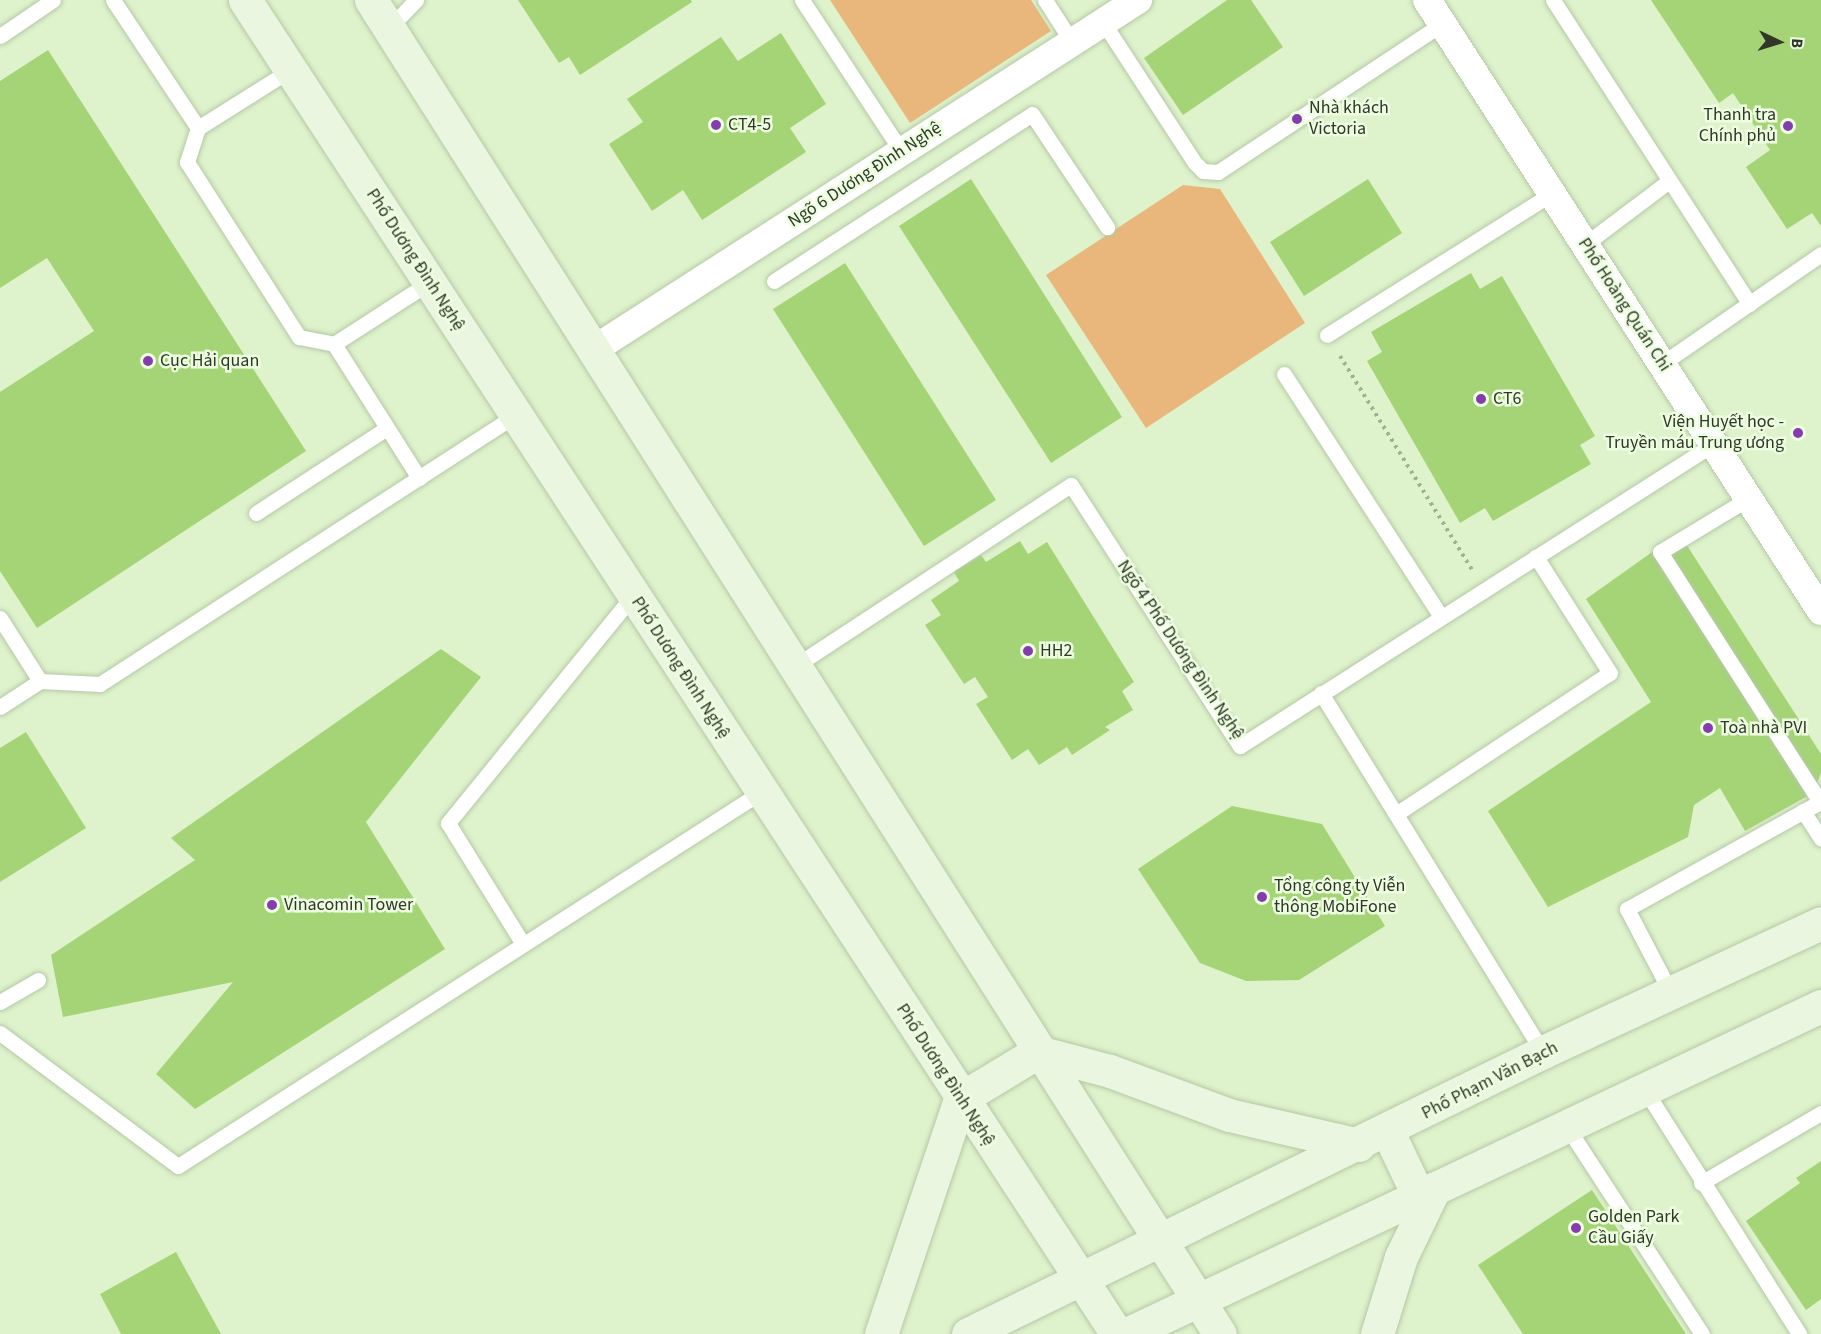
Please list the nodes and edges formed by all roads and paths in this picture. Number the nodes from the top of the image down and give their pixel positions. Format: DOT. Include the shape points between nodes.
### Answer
graph roads {
  1 [pos="53,0"];
  2 [pos="113,0"];
  3 [pos="245,0"];
  4 [pos="371,0"];
  5 [pos="416,0"];
  6 [pos="802,0"];
  7 [pos="1045,0"];
  8 [pos="1138,0"];
  9 [pos="1552,0"];
  10 [pos="1436,7"];
  11 [pos="1103,22"];
  12 [pos="389,28"];
  13 [pos="0,36"];
  14 [pos="1071,42"];
  15 [pos="290,70"];
  16 [pos="198,129"];
  17 [pos="902,152"];
  18 [pos="1669,181"];
  19 [pos="1551,194"];
  20 [pos="1107,227"];
  21 [pos="1584,245"];
  22 [pos="1821,254"];
  23 [pos="774,281"];
  24 [pos="430,282"];
  25 [pos="1750,304"];
  26 [pos="1327,335"];
  27 [pos="334,344"];
  28 [pos="593,350"];
  29 [pos="1663,363"];
  30 [pos="1284,374"];
  31 [pos="516,415"];
  32 [pos="387,428"];
  33 [pos="1715,443"];
  34 [pos="419,478"];
  35 [pos="1749,498"];
  36 [pos="256,513"];
  37 [pos="1536,557"];
  38 [pos="1484,590"];
  39 [pos="633,595"];
  40 [pos="1821,610"];
  41 [pos="0,618"];
  42 [pos="1441,618"];
  43 [pos="795,666"];
  44 [pos="40,681"];
  45 [pos="1321,693"];
  46 [pos="0,707"];
  47 [pos="761,792"];
  48 [pos="1803,811"];
  49 [pos="1396,814"];
  50 [pos="1821,839"];
  51 [pos="1821,923"];
  52 [pos="523,944"];
  53 [pos="38,980"];
  54 [pos="1671,993"];
  55 [pos="0,1002"];
  56 [pos="1821,1006"];
  57 [pos="0,1033"];
  58 [pos="1038,1052"];
  59 [pos="1543,1052"];
  60 [pos="1645,1090"];
  61 [pos="960,1099"];
  62 [pos="1821,1113"];
  63 [pos="1567,1126"];
  64 [pos="1373,1138"];
  65 [pos="1701,1183"];
  66 [pos="1426,1193"];
  67 [pos="1160,1241"];
  68 [pos="1079,1279"];
  69 [pos="1198,1301"];
  70 [pos="881,1334"];
  71 [pos="968,1334"];
  72 [pos="1117,1334"];
  73 [pos="1127,1334"];
  74 [pos="1220,1334"];
  75 [pos="1377,1334"];
  76 [pos="1702,1334"];
  77 [pos="1799,1334"];
  1 -- 13 [label="lane"];
  2 -- 16 [label="lane"];
  3 -- 15 [label="main road, Phố Dương Đình Nghệ"];
  4 -- 12 [label="main road"];
  5 -- 12 [label="lane"];
  6 -- 17 [label="lane"];
  7 -- 14 [label="lane"];
  8 -- 11 [label="street, Ngõ 6 Dương Đình Nghệ"];
  9 -- 18 [label="lane"];
  10 -- 11 [label="lane" via="1218,172 1203,171 1195,163"];
  10 -- 19 [label="street, Phố Hoàng Quán Chi"];
  11 -- 14 [label="street, Ngõ 6 Dương Đình Nghệ"];
  12 -- 28 [label="main road"];
  14 -- 17 [label="street, Ngõ 6 Dương Đình Nghệ"];
  15 -- 16 [label="lane"];
  15 -- 24 [label="main road, Phố Dương Đình Nghệ"];
  16 -- 27 [label="lane" via="187,162 299,337"];
  17 -- 28 [label="street, Ngõ 6 Dương Đình Nghệ"];
  18 -- 21 [label="lane"];
  18 -- 25 [label="lane"];
  19 -- 21 [label="street, Phố Hoàng Quán Chi"];
  19 -- 26 [label="lane"];
  20 -- 23 [label="lane" via="1032,114"];
  21 -- 29 [label="street, Phố Hoàng Quán Chi"];
  22 -- 25 [label="lane"];
  24 -- 27 [label="lane"];
  24 -- 31 [label="main road, Phố Dương Đình Nghệ"];
  25 -- 29 [label="lane"];
  26 -- 38 [label="path"];
  27 -- 32 [label="lane"];
  28 -- 43 [label="main road"];
  29 -- 33 [label="street, Phố Hoàng Quán Chi"];
  30 -- 42 [label="lane"];
  31 -- 34 [label="lane"];
  31 -- 39 [label="main road, Phố Dương Đình Nghệ"];
  32 -- 34 [label="lane"];
  32 -- 36 [label="lane"];
  33 -- 35 [label="street, Phố Hoàng Quán Chi"];
  33 -- 37 [label="lane, Ngõ 4 Phố Dương Đình Nghệ"];
  34 -- 44 [label="lane" via="100,684"];
  35 -- 40 [label="street, Phố Hoàng Quán Chi"];
  35 -- 48 [label="lane" via="1660,552 1820,802"];
  37 -- 38 [label="lane, Ngõ 4 Phố Dương Đình Nghệ"];
  37 -- 49 [label="lane" via="1610,673"];
  38 -- 42 [label="lane, Ngõ 4 Phố Dương Đình Nghệ"];
  39 -- 47 [label="main road, Phố Dương Đình Nghệ"];
  39 -- 52 [label="lane" via="448,823"];
  41 -- 44 [label="lane"];
  42 -- 45 [label="lane, Ngõ 4 Phố Dương Đình Nghệ"];
  43 -- 45 [label="lane, Ngõ 4 Phố Dương Đình Nghệ" via="1071,485 1240,746"];
  43 -- 58 [label="main road"];
  44 -- 46 [label="lane"];
  45 -- 49 [label="lane"];
  47 -- 52 [label="lane"];
  47 -- 61 [label="main road, Phố Dương Đình Nghệ"];
  48 -- 50 [label="lane"];
  48 -- 54 [label="lane" via="1627,909"];
  49 -- 59 [label="lane"];
  51 -- 54 [label="main road, Phố Phạm Văn Bạch"];
  52 -- 57 [label="lane" via="178,1166"];
  53 -- 55 [label="lane"];
  54 -- 59 [label="main road, Phố Phạm Văn Bạch"];
  56 -- 60 [label="main road"];
  58 -- 61 [label="main road"];
  58 -- 64 [label="main road" via="1110,1071 1229,1115"];
  58 -- 67 [label="main road"];
  59 -- 64 [label="main road, Phố Phạm Văn Bạch"];
  60 -- 63 [label="main road"];
  60 -- 65 [label="lane"];
  61 -- 68 [label="main road, Phố Dương Đình Nghệ"];
  61 -- 70 [label="main road"];
  62 -- 65 [label="lane"];
  63 -- 66 [label="main road"];
  63 -- 76 [label="lane"];
  64 -- 66 [label="main road"];
  64 -- 67 [label="main road, Phố Phạm Văn Bạch"];
  65 -- 77 [label="lane"];
  66 -- 69 [label="main road"];
  66 -- 75 [label="main road"];
  67 -- 68 [label="main road, Phố Phạm Văn Bạch"];
  67 -- 69 [label="main road"];
  68 -- 71 [label="main road, Phố Phạm Văn Bạch"];
  68 -- 72 [label="main road, Phố Dương Đình Nghệ"];
  69 -- 73 [label="main road"];
  69 -- 74 [label="main road"];
}
